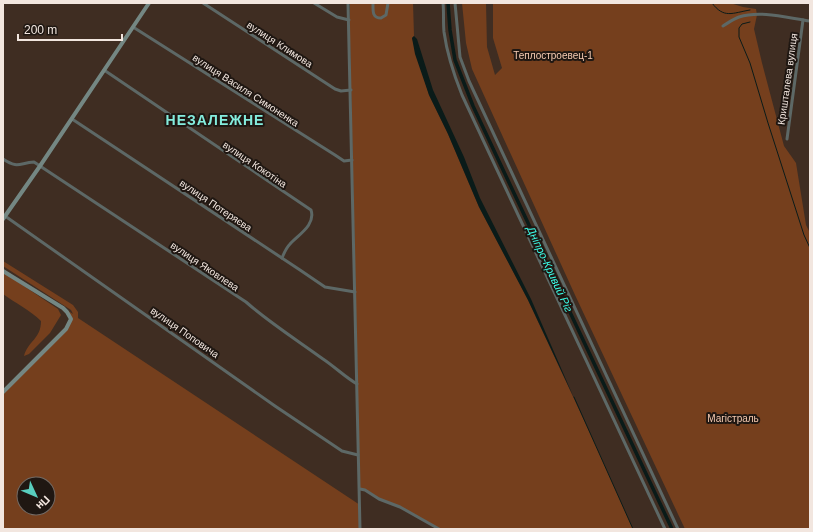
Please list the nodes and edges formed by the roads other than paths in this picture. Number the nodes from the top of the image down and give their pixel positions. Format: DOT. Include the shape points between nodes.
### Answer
graph roads {
  1 [pos="149,3"];
  2 [pos="203,3"];
  3 [pos="314,3"];
  4 [pos="348,3"];
  5 [pos="373,3"];
  6 [pos="388,3"];
  7 [pos="443,3"];
  8 [pos="455,3"];
  9 [pos="349,20"];
  10 [pos="803,20"];
  11 [pos="810,21"];
  12 [pos="723,26"];
  13 [pos="134,27"];
  14 [pos="104,70"];
  15 [pos="351,90"];
  16 [pos="72,119"];
  17 [pos="787,139"];
  18 [pos="3,159"];
  19 [pos="352,160"];
  20 [pos="40,166"];
  21 [pos="4,218"];
  22 [pos="282,258"];
  23 [pos="3,271"];
  24 [pos="355,292"];
  25 [pos="357,384"];
  26 [pos="3,392"];
  27 [pos="358,455"];
  28 [pos="360,489"];
  29 [pos="360,529"];
  30 [pos="439,529"];
  31 [pos="665,529"];
  32 [pos="678,529"];
  1 -- 13 [label="street"];
  2 -- 15 [label="street, вулиця Климова" via="335,89"];
  3 -- 9 [label="street" via="337,17"];
  4 -- 9 [label="street"];
  5 -- 6 [label="street" via="373,15 382,18 386,15"];
  7 -- 31 [label="street" via="447,52 462,96"];
  8 -- 32 [label="street" via="460,57 469,81"];
  9 -- 15 [label="street"];
  10 -- 11 [label="street"];
  10 -- 12 [label="street" via="751,15"];
  10 -- 17 [label="street, Кришталева вулиця"];
  13 -- 14 [label="street"];
  13 -- 19 [label="street, вулиця Василя Симоненка" via="334,156 344,161"];
  14 -- 16 [label="street"];
  14 -- 22 [label="street, вулиця Кокотіна" via="311,210 308,226 290,243"];
  15 -- 19 [label="street"];
  16 -- 20 [label="street"];
  16 -- 22 [label="street, вулиця Потеряєва"];
  18 -- 20 [label="street" via="11,164 34,162"];
  19 -- 24 [label="street"];
  20 -- 21 [label="street"];
  20 -- 25 [label="street, вулиця Яковлева" via="246,302"];
  21 -- 27 [label="street, вулиця Поповича" via="342,451"];
  22 -- 24 [label="street, вулиця Потеряєва" via="325,287"];
  23 -- 26 [label="street" via="63,308 71,319 66,329"];
  24 -- 25 [label="street"];
  25 -- 27 [label="street"];
  27 -- 28 [label="street"];
  28 -- 29 [label="street"];
  28 -- 30 [label="street" via="400,507"];
}
